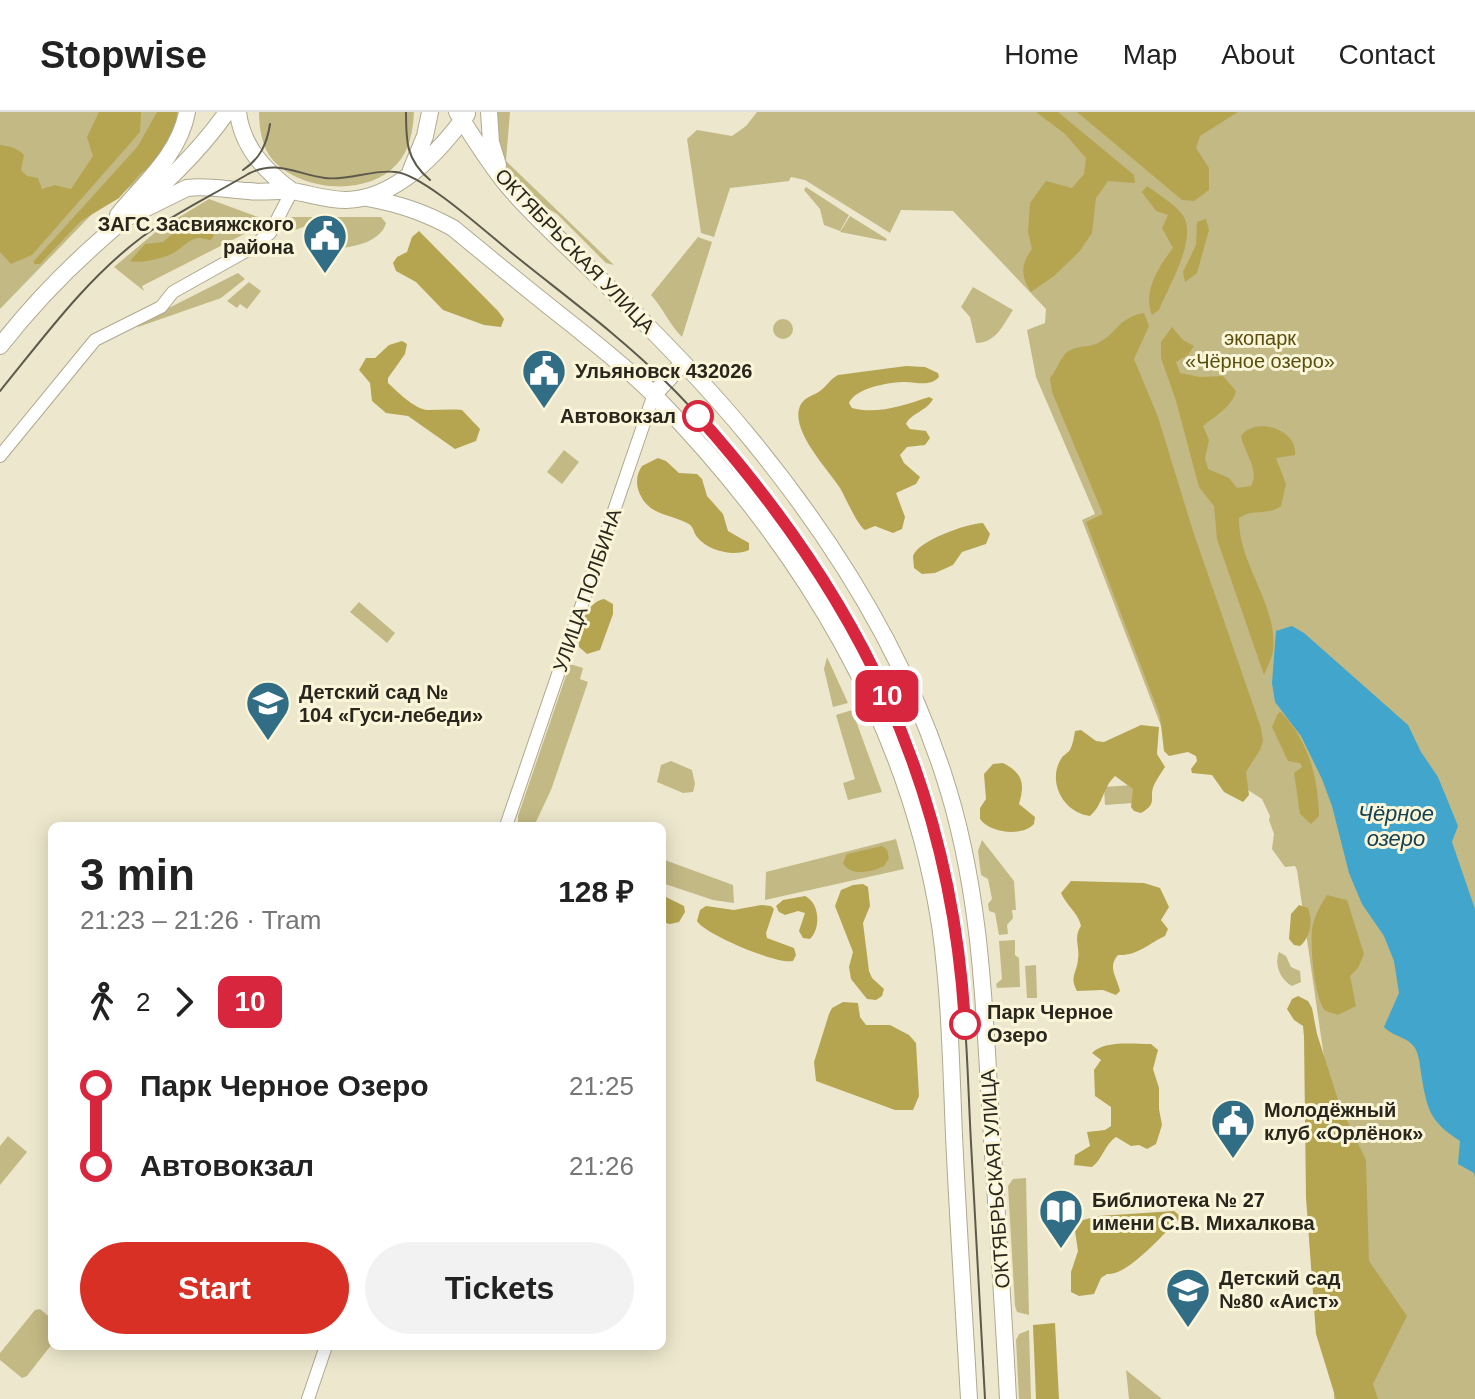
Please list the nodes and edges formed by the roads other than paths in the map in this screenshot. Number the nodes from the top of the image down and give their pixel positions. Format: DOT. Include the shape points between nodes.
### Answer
graph roads {
  1 [pos="187,112"];
  2 [pos="227,112"];
  3 [pos="238,112"];
  4 [pos="430,112"];
  5 [pos="489,112"];
  6 [pos="463,115"];
  7 [pos="408,175"];
  8 [pos="507,185"];
  9 [pos="292,191"];
  10 [pos="367,198"];
  11 [pos="126,218"];
  12 [pos="96,243"];
  13 [pos="0,346"];
  14 [pos="683,363"];
  15 [pos="654,394"];
  16 [pos="0,456"];
  17 [pos="507,822"];
  18 [pos="325,1350"];
  19 [pos="308,1399"];
  20 [pos="969,1399"];
  21 [pos="1008,1399"];
  1 -- 12 [label="main road" via="174,148"];
  2 -- 11 [label="main road" via="202,147"];
  3 -- 9 [label="main road" via="258,161"];
  4 -- 7 [label="main road"];
  5 -- 8 [label="main road" via="494,155"];
  6 -- 7 [label="main road" via="432,155"];
  6 -- 8 [label="main road, ОКТЯБРЬСКАЯ УЛИЦА"];
  7 -- 10 [label="main road"];
  8 -- 14 [label="main road, ОКТЯБРЬСКАЯ УЛИЦА"];
  9 -- 10 [label="main road" via="329,200"];
  9 -- 11 [label="main road" via="198,186"];
  9 -- 16 [label="street" via="270,233 248,250 173,292 161,307 95,340"];
  10 -- 15 [label="main road, ОКТЯБРЬСКАЯ УЛИЦА" via="404,205 453,228"];
  11 -- 12 [label="main road"];
  12 -- 13 [label="main road"];
  14 -- 15 [label="main road, УЛИЦА ПОЛБИНА"];
  14 -- 21 [label="main road, ОКТЯБРЬСКАЯ УЛИЦА" via="753,441 827,539 904,676 944,774 975,909"];
  15 -- 17 [label="street, УЛИЦА ПОЛБИНА"];
  15 -- 20 [label="main road, ОКТЯБРЬСКАЯ УЛИЦА" via="732,481 823,607 888,735 911,802 934,895 949,1000"];
  18 -- 19 [label="street"];
}
